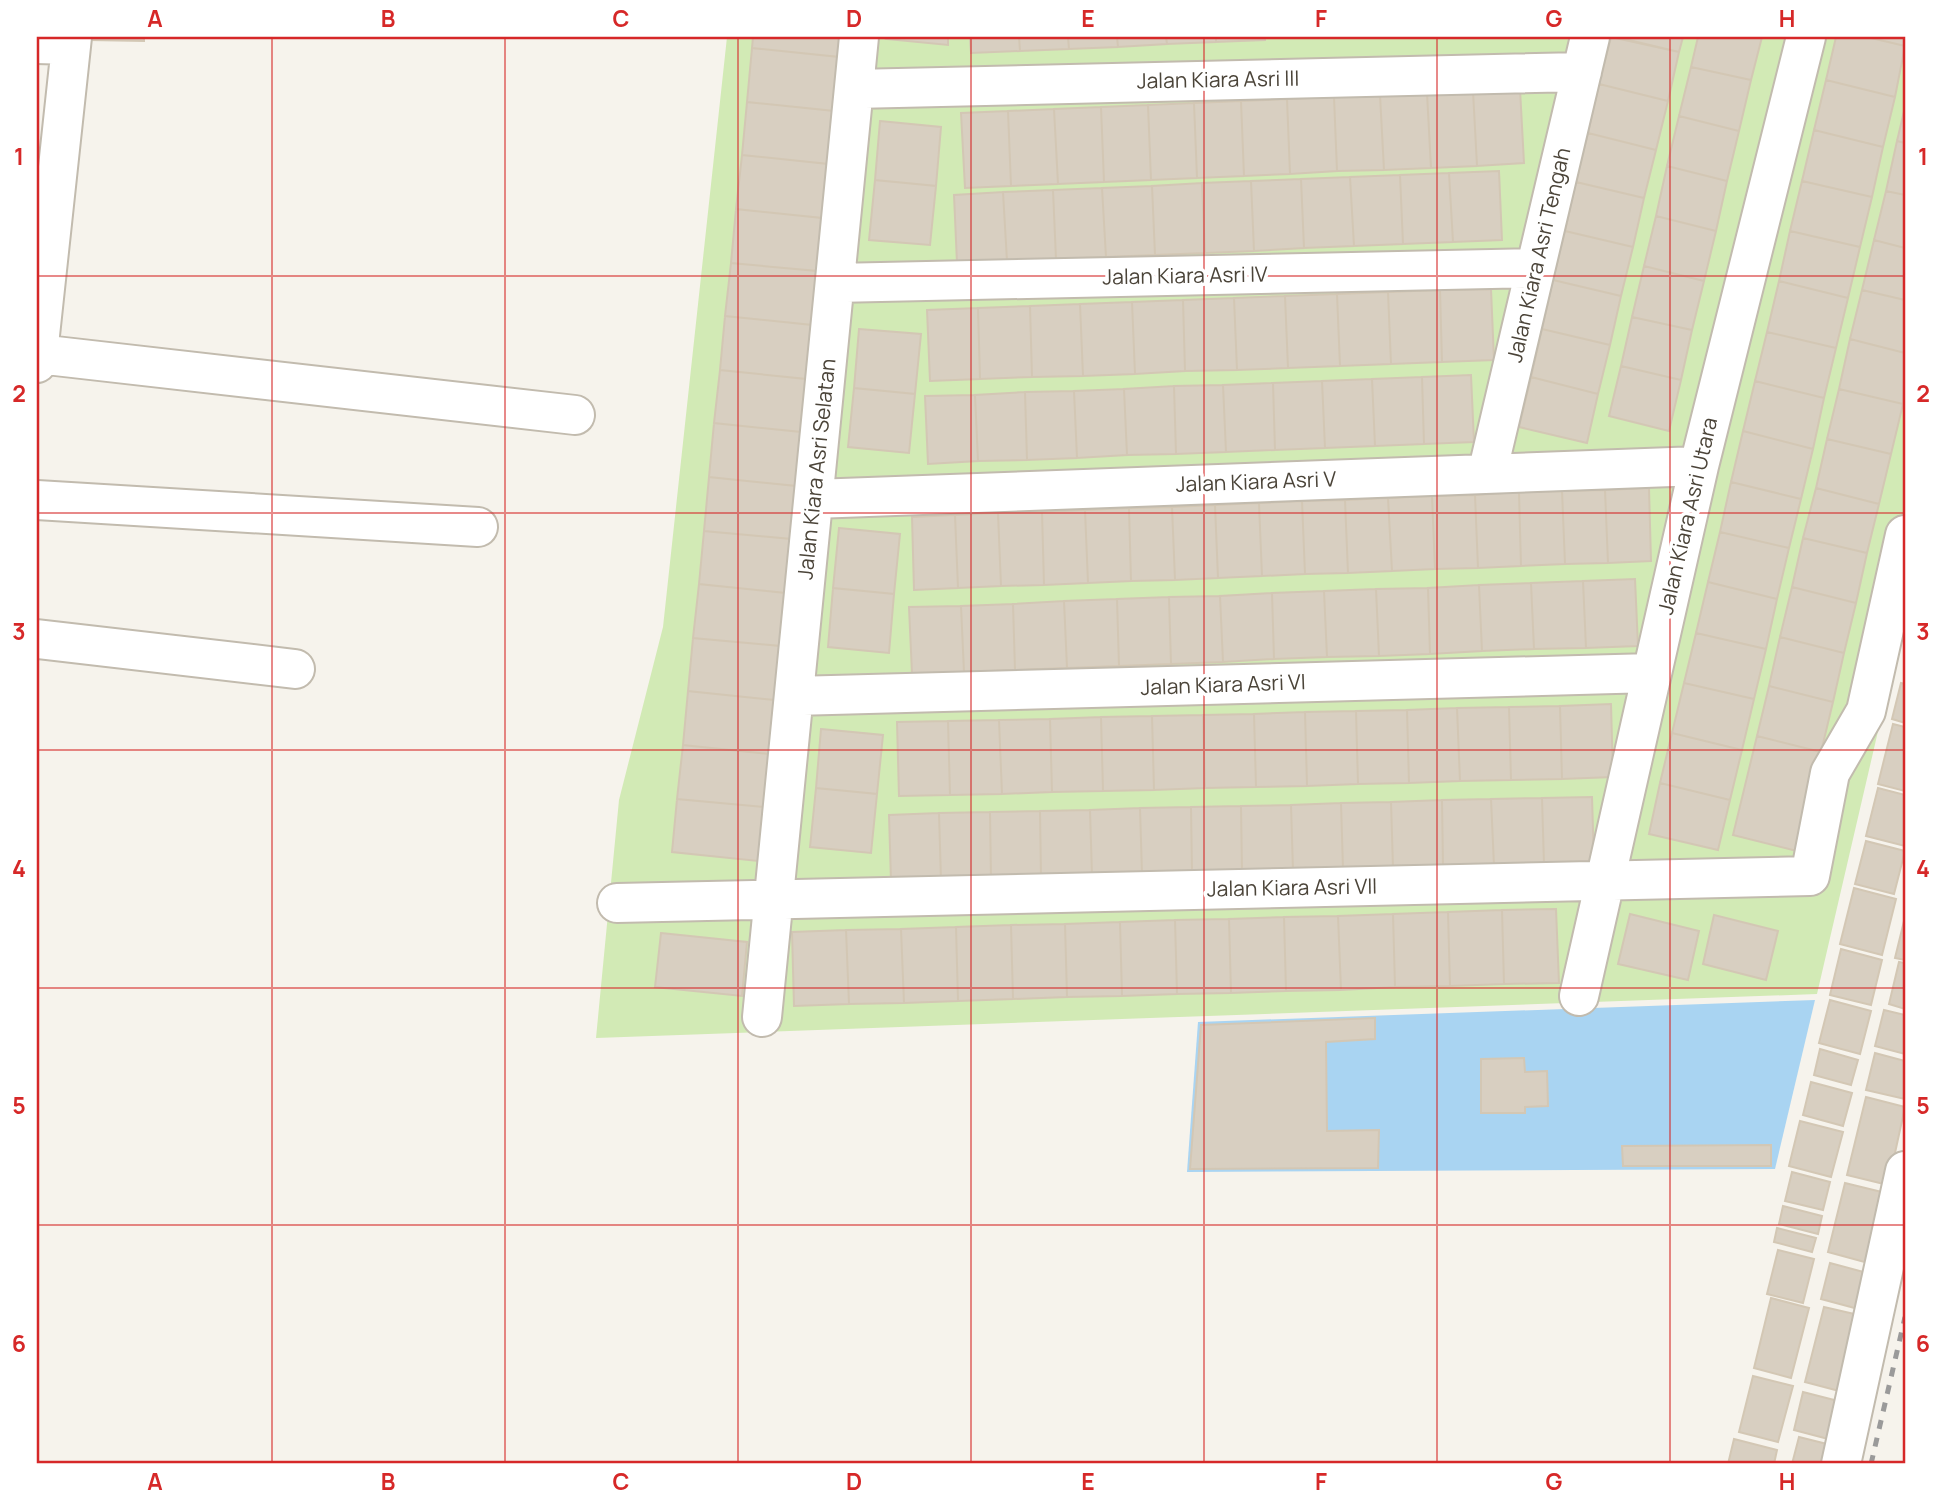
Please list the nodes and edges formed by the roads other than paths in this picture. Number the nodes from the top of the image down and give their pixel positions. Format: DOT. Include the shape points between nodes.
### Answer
graph roads {
  1 [pos="859,37"];
  2 [pos="1806,37"];
  3 [pos="60,42"];
  4 [pos="1586,55"];
  5 [pos="854,89"];
  6 [pos="1535,268"];
  7 [pos="835,283"];
  8 [pos="37,358"];
  9 [pos="575,415"];
  10 [pos="1699,466"];
  11 [pos="1488,474"];
  12 [pos="814,499"];
  13 [pos="37,500"];
  14 [pos="478,527"];
  15 [pos="1905,535"];
  16 [pos="37,639"];
  17 [pos="295,669"];
  18 [pos="1652,673"];
  19 [pos="794,696"];
  20 [pos="1605,880"];
  21 [pos="774,902"];
  22 [pos="617,903"];
  23 [pos="1579,996"];
  24 [pos="762,1017"];
  25 [pos="1905,1171"];
  26 [pos="1841,1464"];
  1 -- 5 [label="street, Jalan Kiara Asri Selatan"];
  2 -- 10 [label="street, Jalan Kiara Asri Utara"];
  3 -- 8 [label="street"];
  4 -- 5 [label="street, Jalan Kiara Asri III"];
  4 -- 6 [label="street, Jalan Kiara Asri Tengah"];
  5 -- 7 [label="street, Jalan Kiara Asri Selatan"];
  6 -- 7 [label="street, Jalan Kiara Asri IV"];
  6 -- 11 [label="street, Jalan Kiara Asri Tengah"];
  7 -- 12 [label="street, Jalan Kiara Asri Selatan"];
  8 -- 9 [label="street"];
  10 -- 11 [label="street, Jalan Kiara Asri V"];
  10 -- 18 [label="street, Jalan Kiara Asri Utara"];
  11 -- 12 [label="street, Jalan Kiara Asri V"];
  12 -- 19 [label="street, Jalan Kiara Asri Selatan"];
  13 -- 14 [label="street"];
  15 -- 20 [label="street, Jalan Kiara Asri VII" via="1866,711 1830,773 1810,876"];
  16 -- 17 [label="street"];
  18 -- 19 [label="street, Jalan Kiara Asri VI"];
  18 -- 20 [label="street, Jalan Kiara Asri Utara"];
  19 -- 21 [label="street, Jalan Kiara Asri Selatan"];
  20 -- 21 [label="street, Jalan Kiara Asri VII"];
  20 -- 23 [label="street, Jalan Kiara Asri Utara"];
  21 -- 22 [label="street, Jalan Kiara Asri VII"];
  21 -- 24 [label="street, Jalan Kiara Asri Selatan"];
  25 -- 26 [label="street"];
}
